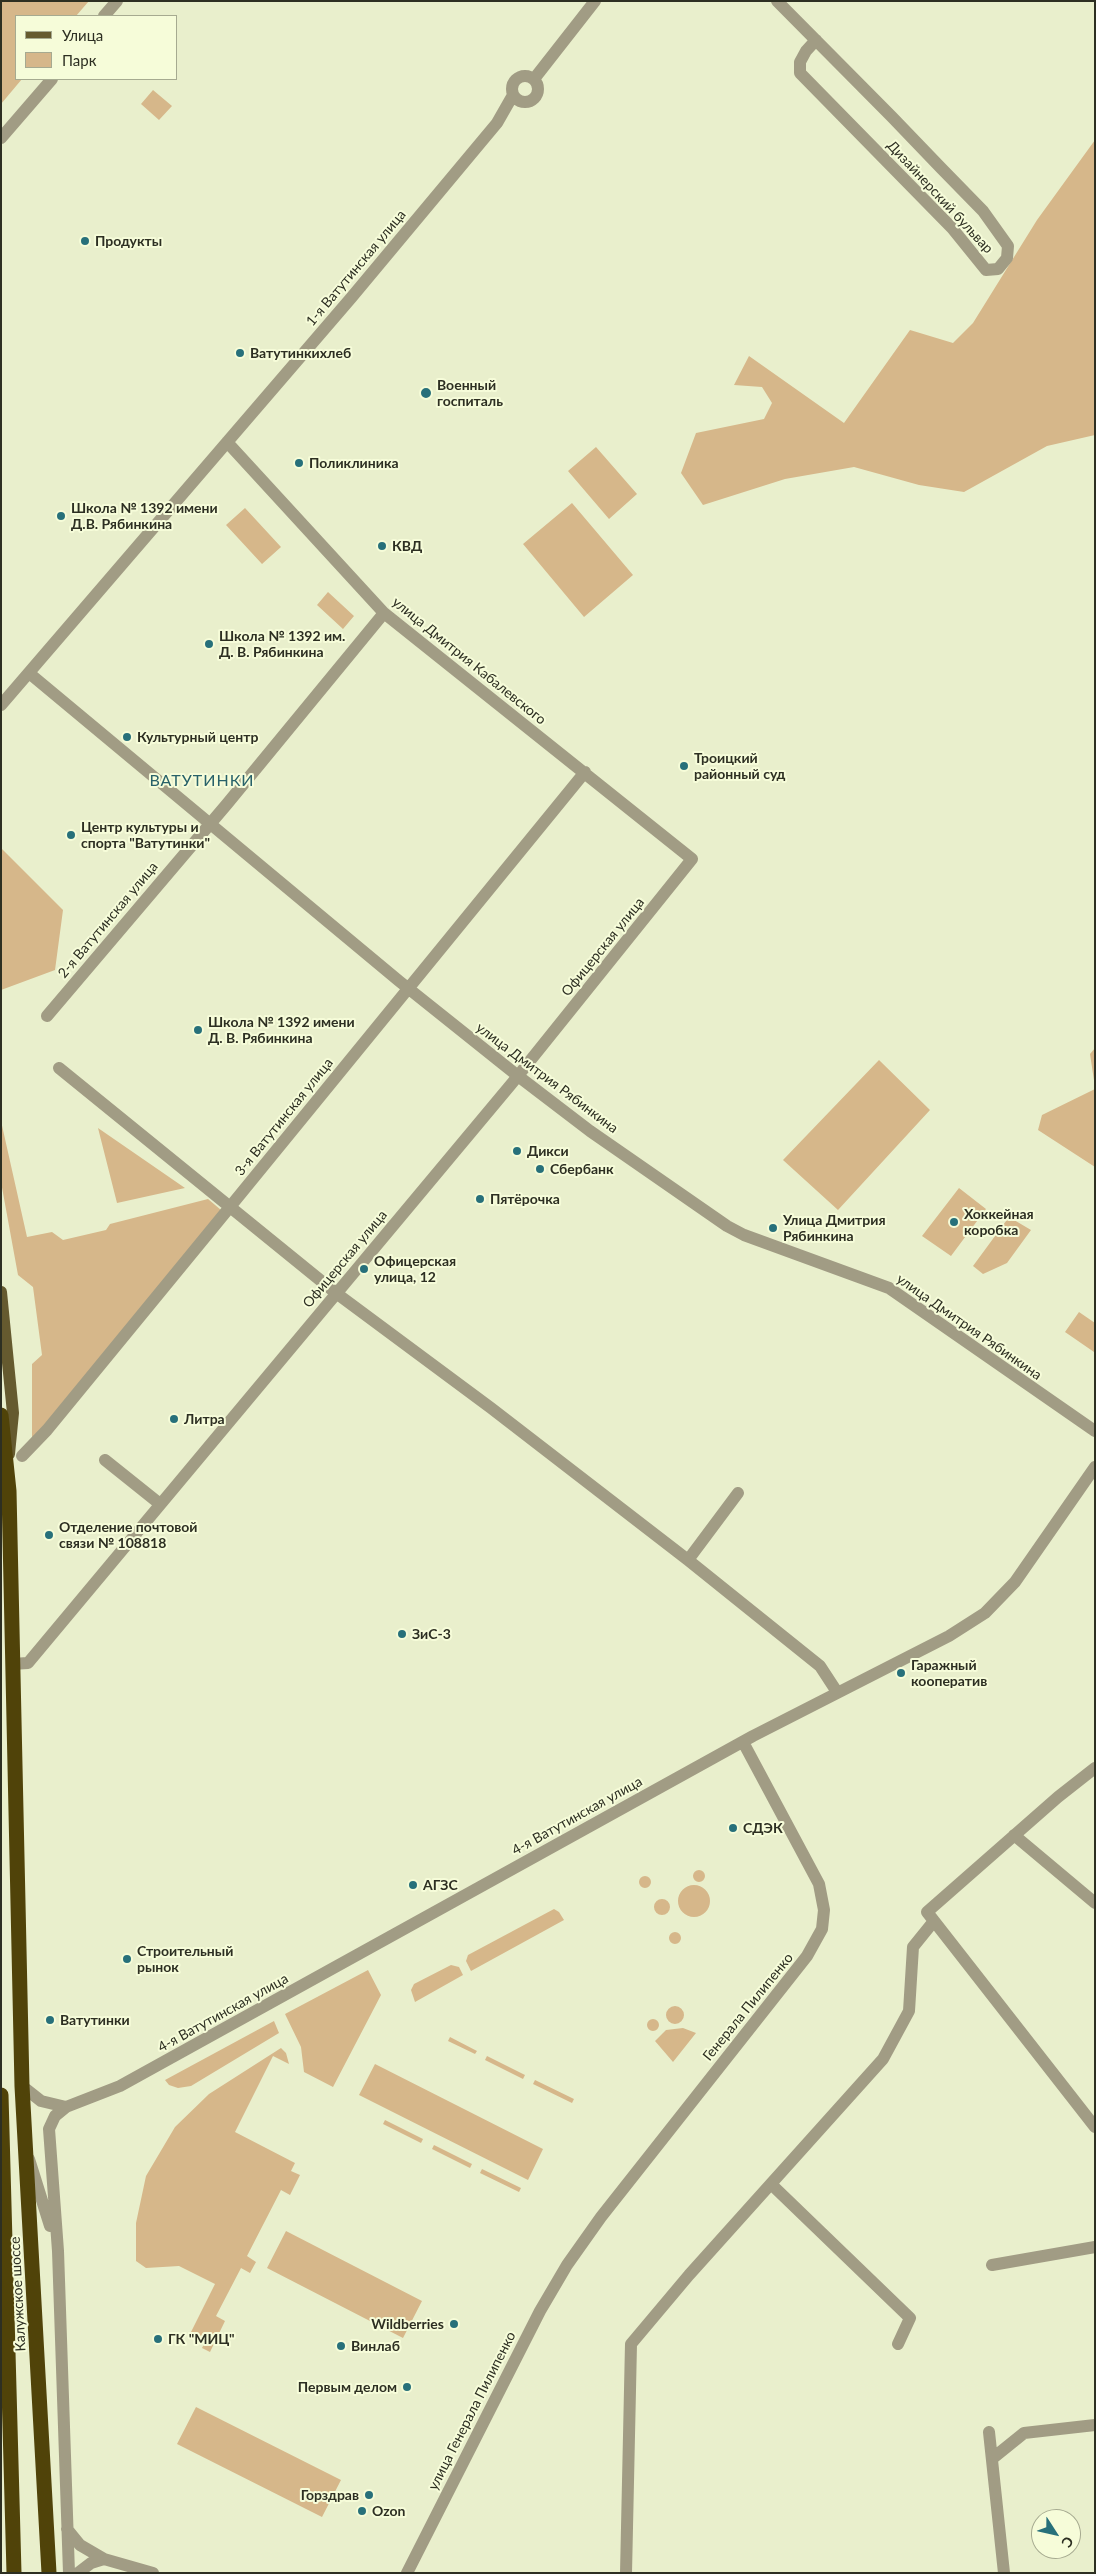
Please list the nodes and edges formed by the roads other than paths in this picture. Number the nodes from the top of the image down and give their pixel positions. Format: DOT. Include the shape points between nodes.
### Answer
graph roads {
  1 [pos="117,1"];
  2 [pos="595,1"];
  3 [pos="778,1"];
  4 [pos="105,15"];
  5 [pos="816,40"];
  6 [pos="534,79"];
  7 [pos="51,80"];
  8 [pos="513,94"];
  9 [pos="524,102"];
  10 [pos="497,122"];
  11 [pos="1,138"];
  12 [pos="227,442"];
  13 [pos="384,613"];
  14 [pos="29,673"];
  15 [pos="1,705"];
  16 [pos="585,772"];
  17 [pos="209,824"];
  18 [pos="692,860"];
  19 [pos="409,989"];
  20 [pos="47,1016"];
  21 [pos="59,1068"];
  22 [pos="518,1076"];
  23 [pos="230,1207"];
  24 [pos="1,1292"];
  25 [pos="336,1293"];
  26 [pos="3,1309"];
  27 [pos="1,1415"];
  28 [pos="1095,1432"];
  29 [pos="22,1456"];
  30 [pos="105,1460"];
  31 [pos="1095,1467"];
  32 [pos="8,1469"];
  33 [pos="738,1493"];
  34 [pos="160,1504"];
  35 [pos="688,1560"];
  36 [pos="12,1664"];
  37 [pos="837,1692"];
  38 [pos="743,1742"];
  39 [pos="1095,1768"];
  40 [pos="1014,1835"];
  41 [pos="1095,1903"];
  42 [pos="934,1920"];
  43 [pos="22,2086"];
  44 [pos="1,2094"];
  45 [pos="66,2107"];
  46 [pos="1095,2128"];
  47 [pos="26,2151"];
  48 [pos="771,2184"];
  49 [pos="1095,2247"];
  50 [pos="58,2262"];
  51 [pos="567,2265"];
  52 [pos="992,2265"];
  53 [pos="898,2344"];
  54 [pos="1095,2425"];
  55 [pos="989,2432"];
  56 [pos="993,2458"];
  57 [pos="67,2529"];
  58 [pos="104,2559"];
  59 [pos="14,2573"];
  60 [pos="49,2573"];
  61 [pos="69,2573"];
  62 [pos="78,2573"];
  63 [pos="153,2573"];
  64 [pos="407,2573"];
  65 [pos="626,2573"];
  66 [pos="1004,2573"];
  1 -- 4 [label="street"];
  2 -- 6 [label="street"];
  3 -- 5 [label="street, Дизайнерский бульвар"];
  5 -- 5 [label="street, Дизайнерский бульвар" via="800,62 800,73 952,228 986,270 998,269 1007,258 1008,246 983,212"];
  6 -- 8 [label="street" via="526,75 517,78 512,86"];
  6 -- 9 [label="street" via="538,87 536,96"];
  7 -- 11 [label="street"];
  8 -- 9 [label="street"];
  8 -- 10 [label="street, 1-я Ватутинская улица"];
  9 -- 10 [label="street, 1-я Ватутинская улица"];
  10 -- 12 [label="street, 1-я Ватутинская улица"];
  12 -- 13 [label="street, улица Дмитрия Кабалевского"];
  12 -- 14 [label="street, 1-я Ватутинская улица"];
  13 -- 16 [label="street, улица Дмитрия Кабалевского"];
  13 -- 17 [label="street, 2-я Ватутинская улица"];
  14 -- 15 [label="street, 1-я Ватутинская улица"];
  14 -- 17 [label="street, улица Дмитрия Рябинкина"];
  16 -- 18 [label="street, улица Дмитрия Кабалевского"];
  16 -- 19 [label="street, 3-я Ватутинская улица"];
  17 -- 19 [label="street, улица Дмитрия Рябинкина"];
  17 -- 20 [label="street, 2-я Ватутинская улица"];
  18 -- 22 [label="street, Офицерская улица"];
  19 -- 22 [label="street, улица Дмитрия Рябинкина"];
  19 -- 23 [label="street, 3-я Ватутинская улица"];
  21 -- 23 [label="street"];
  22 -- 25 [label="street, Офицерская улица"];
  22 -- 28 [label="street, улица Дмитрия Рябинкина" via="590,1131 727,1226 759,1241 889,1288"];
  23 -- 25 [label="street"];
  23 -- 29 [label="street, 3-я Ватутинская улица" via="47,1430"];
  24 -- 26 [label="main road"];
  25 -- 34 [label="street, Офицерская улица"];
  25 -- 35 [label="street"];
  26 -- 32 [label="main road" via="13,1413"];
  27 -- 32 [label="highway, Калужское шоссе"];
  30 -- 34 [label="street"];
  31 -- 37 [label="street, 4-я Ватутинская улица" via="1030,1563 1001,1599 949,1636"];
  32 -- 36 [label="highway, Калужское шоссе"];
  33 -- 35 [label="street"];
  34 -- 36 [label="street, Офицерская улица" via="28,1663"];
  35 -- 37 [label="street" via="820,1666"];
  36 -- 43 [label="highway, Калужское шоссе"];
  37 -- 38 [label="street, 4-я Ватутинская улица"];
  38 -- 45 [label="street, 4-я Ватутинская улица" via="156,2067 108,2092"];
  38 -- 51 [label="street, Генерала Пилипенко" via="819,1884 824,1910 822,1929 808,1956 601,2217"];
  39 -- 40 [label="street"];
  40 -- 41 [label="street"];
  40 -- 42 [label="street" via="927,1912"];
  42 -- 46 [label="street"];
  42 -- 48 [label="street" via="913,1947 909,2011 883,2059"];
  43 -- 45 [label="street" via="41,2101"];
  43 -- 47 [label="highway, Калужское шоссе"];
  44 -- 59 [label="highway, Калужское шоссе"];
  45 -- 50 [label="street" via="55,2116 49,2129"];
  47 -- 50 [label="street" via="48,2216"];
  47 -- 60 [label="highway, Калужское шоссе"];
  48 -- 53 [label="street" via="910,2318"];
  48 -- 65 [label="street" via="631,2344"];
  49 -- 52 [label="street"];
  50 -- 57 [label="street"];
  51 -- 64 [label="street, улица Генерала Пилипенко"];
  54 -- 56 [label="street" via="1024,2433"];
  55 -- 56 [label="street"];
  56 -- 66 [label="street"];
  57 -- 58 [label="street" via="80,2545"];
  57 -- 61 [label="street"];
  58 -- 62 [label="street" via="91,2563"];
  58 -- 63 [label="street"];
}
